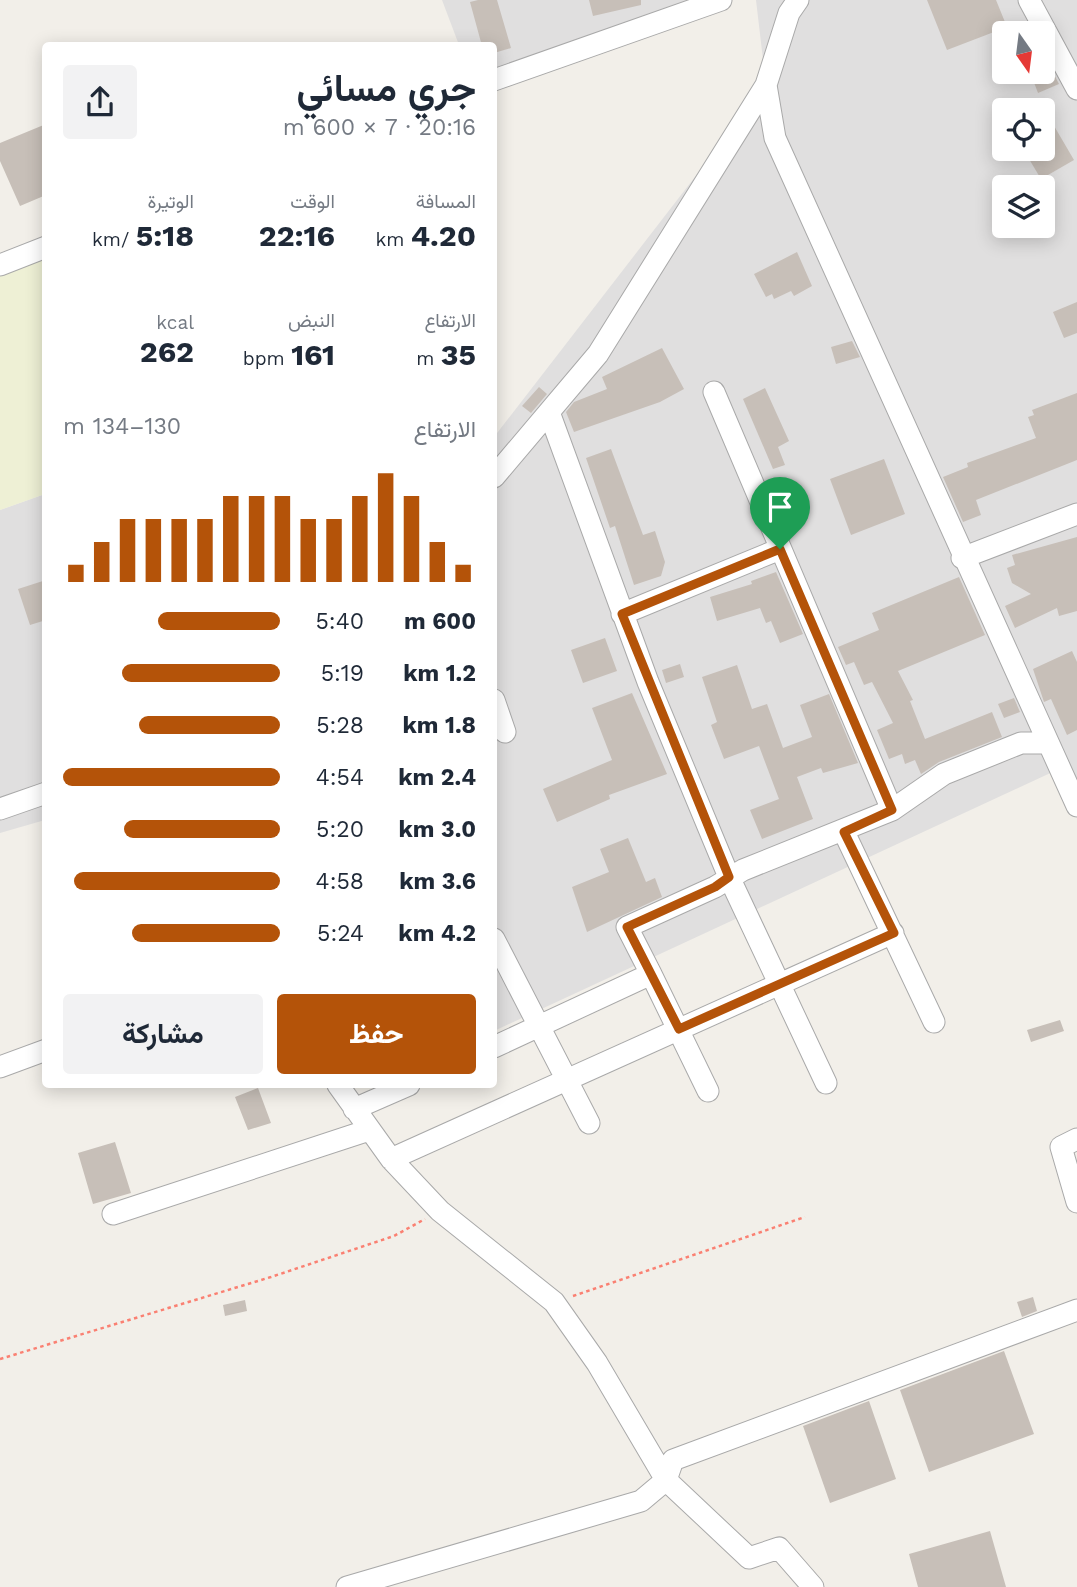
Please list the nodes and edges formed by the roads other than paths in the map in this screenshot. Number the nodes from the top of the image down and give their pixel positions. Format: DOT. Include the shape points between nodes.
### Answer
graph roads {
  1 [pos="721,0"];
  2 [pos="798,0"];
  3 [pos="1029,0"];
  4 [pos="497,79"];
  5 [pos="766,85"];
  6 [pos="1077,89"];
  7 [pos="42,249"];
  8 [pos="0,265"];
  9 [pos="714,392"];
  10 [pos="549,412"];
  11 [pos="497,473"];
  12 [pos="1077,514"];
  13 [pos="780,549"];
  14 [pos="962,558"];
  15 [pos="622,614"];
  16 [pos="497,709"];
  17 [pos="505,732"];
  18 [pos="1048,743"];
  19 [pos="42,794"];
  20 [pos="1077,806"];
  21 [pos="0,809"];
  22 [pos="892,810"];
  23 [pos="844,832"];
  24 [pos="729,877"];
  25 [pos="894,933"];
  26 [pos="497,945"];
  27 [pos="651,974"];
  28 [pos="780,984"];
  29 [pos="934,1022"];
  30 [pos="538,1027"];
  31 [pos="679,1029"];
  32 [pos="497,1046"];
  33 [pos="42,1051"];
  34 [pos="0,1067"];
  35 [pos="566,1080"];
  36 [pos="826,1083"];
  37 [pos="340,1088"];
  38 [pos="402,1088"];
  39 [pos="708,1091"];
  40 [pos="354,1109"];
  41 [pos="589,1123"];
  42 [pos="369,1130"];
  43 [pos="1077,1139"];
  44 [pos="391,1159"];
  45 [pos="1077,1202"];
  46 [pos="113,1214"];
  47 [pos="1077,1310"];
  48 [pos="666,1480"];
  49 [pos="347,1587"];
  50 [pos="813,1587"];
  1 -- 4 [label="street"];
  2 -- 5 [label="street" via="789,13"];
  3 -- 6 [label="street"];
  5 -- 10 [label="street" via="598,354"];
  5 -- 14 [label="street" via="775,138"];
  7 -- 8 [label="street"];
  9 -- 13 [label="street"];
  10 -- 11 [label="street"];
  10 -- 15 [label="street"];
  12 -- 14 [label="street"];
  13 -- 15 [label="street"];
  13 -- 22 [label="street"];
  14 -- 18 [label="street"];
  15 -- 24 [label="street"];
  16 -- 17 [label="street"];
  18 -- 20 [label="street"];
  18 -- 22 [label="street" via="1021,743 944,774"];
  19 -- 21 [label="street"];
  22 -- 23 [label="street"];
  23 -- 24 [label="street"];
  23 -- 25 [label="street"];
  24 -- 27 [label="street" via="627,927"];
  24 -- 28 [label="street"];
  25 -- 28 [label="street"];
  25 -- 29 [label="street"];
  26 -- 30 [label="street"];
  27 -- 30 [label="street"];
  27 -- 31 [label="street"];
  28 -- 31 [label="street"];
  28 -- 36 [label="street"];
  30 -- 32 [label="street"];
  30 -- 35 [label="street"];
  31 -- 35 [label="street"];
  31 -- 39 [label="street"];
  33 -- 34 [label="street"];
  35 -- 41 [label="street"];
  35 -- 44 [label="street"];
  37 -- 40 [label="street"];
  38 -- 40 [label="street"];
  40 -- 42 [label="street"];
  42 -- 44 [label="street"];
  42 -- 46 [label="street"];
  43 -- 45 [label="street" via="1060,1147"];
  44 -- 48 [label="street" via="440,1211 554,1302 597,1363"];
  47 -- 48 [label="street" via="673,1460"];
  48 -- 49 [label="street" via="641,1502"];
  48 -- 50 [label="street" via="749,1558 779,1548"];
}
